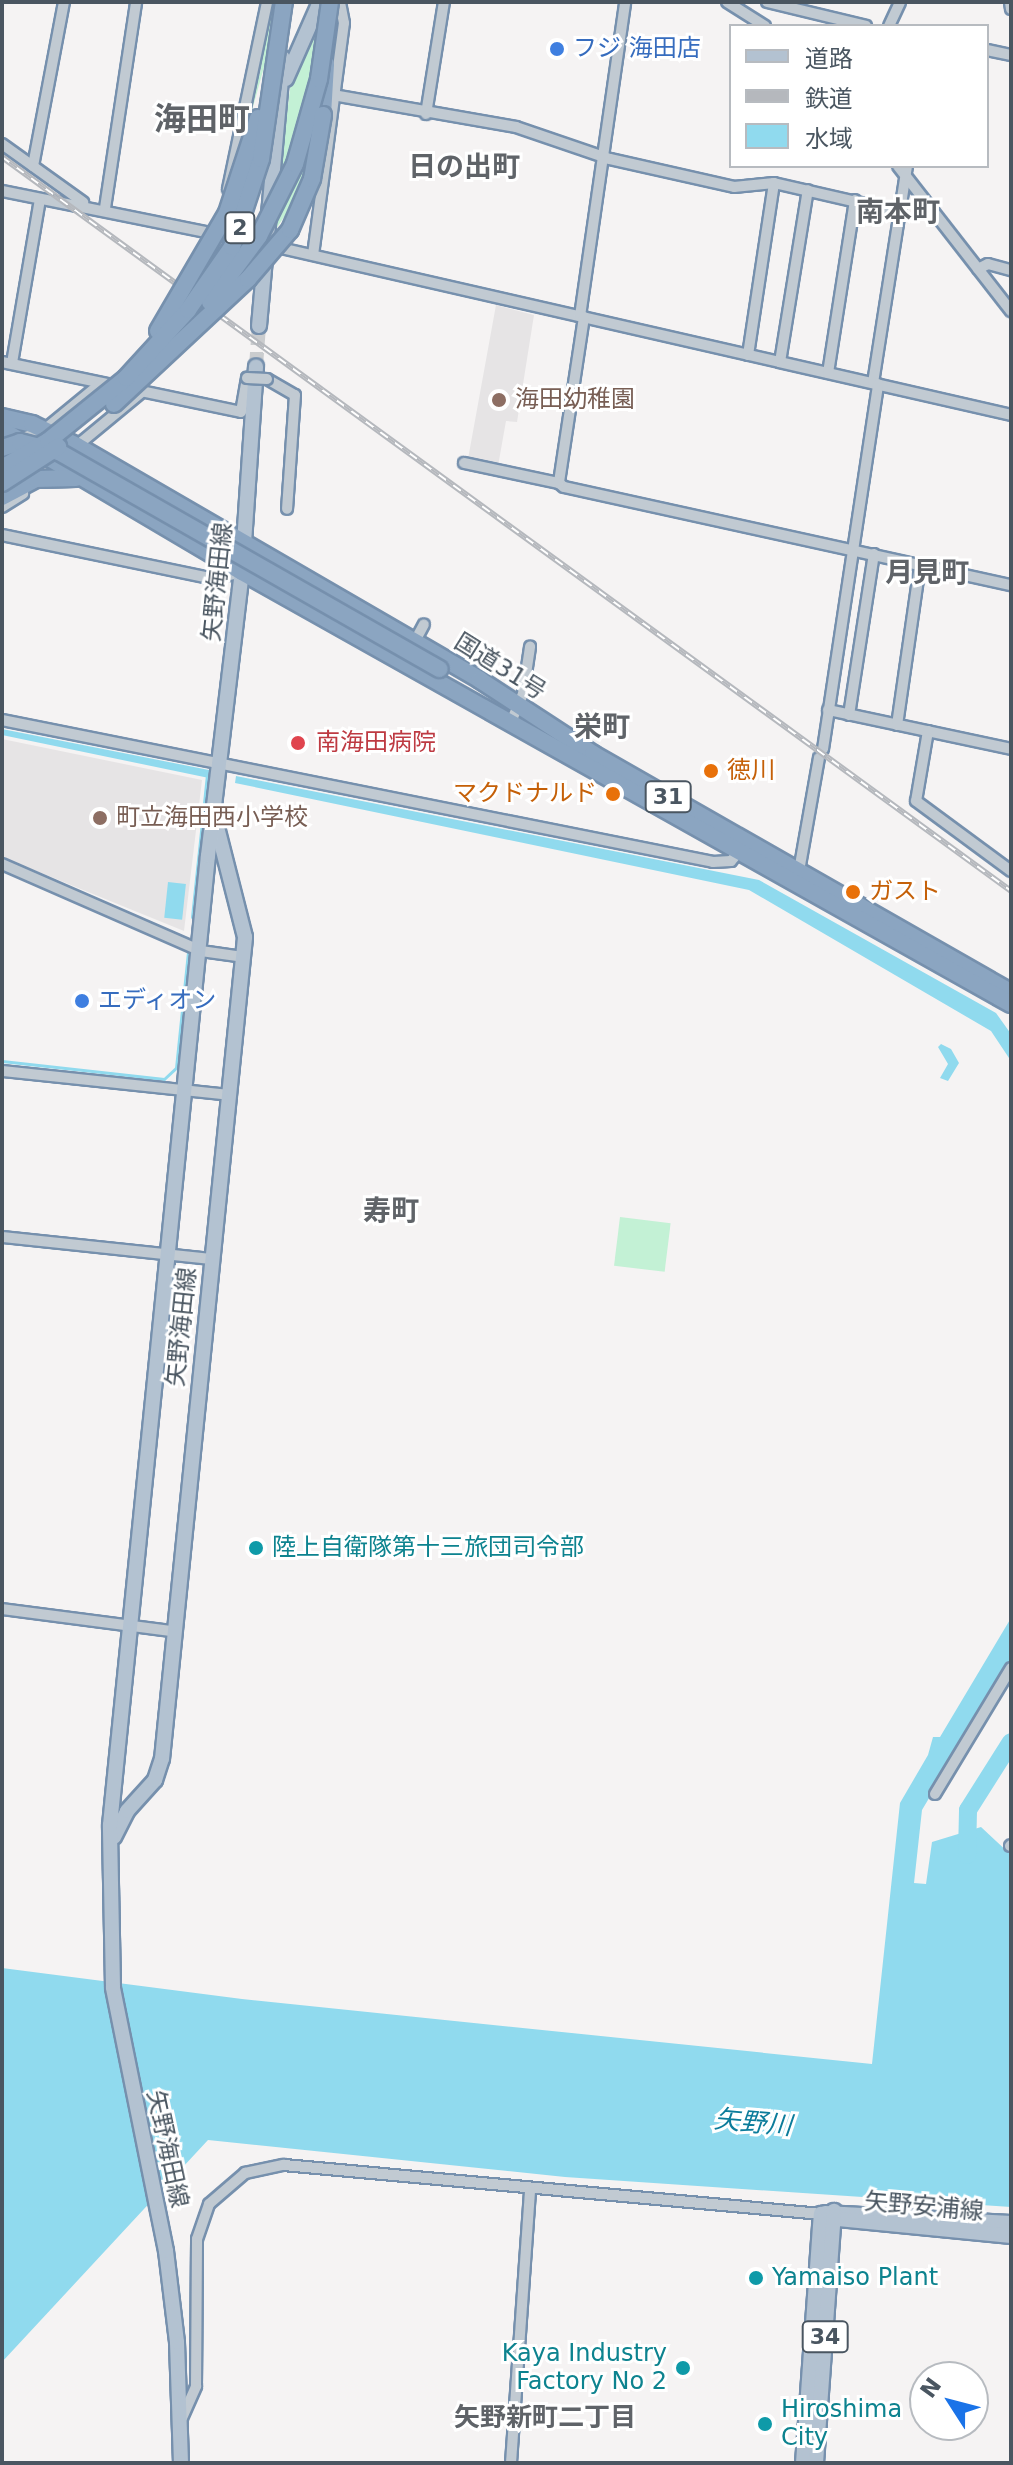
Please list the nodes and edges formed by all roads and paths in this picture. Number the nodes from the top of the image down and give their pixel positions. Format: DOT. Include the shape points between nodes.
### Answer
graph roads {
  1 [pos="64,2"];
  2 [pos="136,2"];
  3 [pos="267,2"];
  4 [pos="286,2"];
  5 [pos="325,2"];
  6 [pos="340,2"];
  7 [pos="444,2"];
  8 [pos="625,2"];
  9 [pos="767,2"];
  10 [pos="900,2"];
  11 [pos="1010,2"];
  12 [pos="736,4"];
  13 [pos="796,5"];
  14 [pos="1011,9"];
  15 [pos="762,24"];
  16 [pos="859,24"];
  17 [pos="890,24"];
  18 [pos="989,50"];
  19 [pos="1011,55"];
  20 [pos="333,95"];
  21 [pos="279,98"];
  22 [pos="426,114"];
  23 [pos="2,144"];
  24 [pos="603,155"];
  25 [pos="33,166"];
  26 [pos="906,171"];
  27 [pos="774,183"];
  28 [pos="808,190"];
  29 [pos="2,191"];
  30 [pos="40,200"];
  31 [pos="855,200"];
  32 [pos="85,203"];
  33 [pos="105,208"];
  34 [pos="901,212"];
  35 [pos="220,234"];
  36 [pos="313,255"];
  37 [pos="978,269"];
  38 [pos="1011,270"];
  39 [pos="1011,311"];
  40 [pos="582,317"];
  41 [pos="259,326"];
  42 [pos="748,355"];
  43 [pos="7,362"];
  44 [pos="780,362"];
  45 [pos="252,372"];
  46 [pos="828,373"];
  47 [pos="144,383"];
  48 [pos="100,384"];
  49 [pos="876,384"];
  50 [pos="96,406"];
  51 [pos="1011,415"];
  52 [pos="2,417"];
  53 [pos="2,430"];
  54 [pos="44,430"];
  55 [pos="19,440"];
  56 [pos="77,446"];
  57 [pos="2,448"];
  58 [pos="55,462"];
  59 [pos="464,463"];
  60 [pos="2,468"];
  61 [pos="36,479"];
  62 [pos="2,483"];
  63 [pos="559,483"];
  64 [pos="2,497"];
  65 [pos="117,497"];
  66 [pos="2,507"];
  67 [pos="287,509"];
  68 [pos="2,535"];
  69 [pos="244,546"];
  70 [pos="851,549"];
  71 [pos="874,554"];
  72 [pos="920,565"];
  73 [pos="242,572"];
  74 [pos="1011,585"];
  75 [pos="424,624"];
  76 [pos="414,643"];
  77 [pos="530,647"];
  78 [pos="828,710"];
  79 [pos="516,713"];
  80 [pos="849,715"];
  81 [pos="2,720"];
  82 [pos="897,725"];
  83 [pos="928,731"];
  84 [pos="1011,749"];
  85 [pos="221,764"];
  86 [pos="216,802"];
  87 [pos="712,836"];
  88 [pos="744,847"];
  89 [pos="701,860"];
  90 [pos="2,864"];
  91 [pos="799,871"];
  92 [pos="1011,871"];
  93 [pos="201,951"];
  94 [pos="243,957"];
  95 [pos="1011,992"];
  96 [pos="1011,1004"];
  97 [pos="2,1071"];
  98 [pos="187,1090"];
  99 [pos="229,1095"];
  100 [pos="2,1237"];
  101 [pos="170,1255"];
  102 [pos="211,1259"];
  103 [pos="2,1609"];
  104 [pos="131,1627"];
  105 [pos="172,1631"];
  106 [pos="1011,1668"];
  107 [pos="935,1794"];
  108 [pos="110,1845"];
  109 [pos="530,2191"];
  110 [pos="829,2216"];
  111 [pos="1011,2223"];
  112 [pos="1011,2236"];
  113 [pos="181,2421"];
  114 [pos="181,2463"];
  115 [pos="511,2463"];
  116 [pos="803,2463"];
  117 [pos="816,2463"];
  1 -- 25 [label="street"];
  2 -- 33 [label="street"];
  3 -- 35 [label="street" via="253,78 244,94"];
  4 -- 21 [label="main road"];
  4 -- 50 [label="highway, bridge" via="236,192 213,242 165,322"];
  4 -- 50 [label="highway, 2, bridge" via="261,159 232,247 180,319"];
  5 -- 21 [label="main road"];
  5 -- 47 [label="highway, 2, bridge" via="316,93 295,164 222,289"];
  5 -- 47 [label="highway, bridge" via="323,115 312,179 290,230"];
  6 -- 20 [label="street" via="344,23"];
  7 -- 22 [label="street"];
  8 -- 24 [label="street"];
  9 -- 13 [label="street"];
  10 -- 17 [label="street"];
  11 -- 14 [label="street"];
  12 -- 15 [label="street"];
  13 -- 16 [label="street"];
  18 -- 19 [label="street"];
  20 -- 22 [label="street"];
  20 -- 36 [label="street"];
  21 -- 41 [label="main road"];
  22 -- 24 [label="street" via="516,127"];
  23 -- 25 [label="street"];
  24 -- 27 [label="street" via="734,187"];
  24 -- 40 [label="street"];
  25 -- 32 [label="street"];
  26 -- 34 [label="street"];
  26 -- 37 [label="street"];
  27 -- 28 [label="street"];
  27 -- 42 [label="street"];
  28 -- 31 [label="street"];
  28 -- 44 [label="street"];
  29 -- 30 [label="street"];
  30 -- 32 [label="street"];
  30 -- 43 [label="street"];
  31 -- 34 [label="street"];
  31 -- 46 [label="street"];
  32 -- 33 [label="street"];
  33 -- 35 [label="street"];
  34 -- 49 [label="street"];
  35 -- 36 [label="street, bridge"];
  36 -- 40 [label="street"];
  37 -- 38 [label="street" via="988,264"];
  37 -- 39 [label="street"];
  40 -- 42 [label="street"];
  40 -- 63 [label="street"];
  42 -- 44 [label="street"];
  43 -- 48 [label="street"];
  44 -- 46 [label="street"];
  45 -- 47 [label="street" via="241,412"];
  45 -- 67 [label="street, bridge" via="295,395"];
  45 -- 69 [label="main road, 矢野海田線"];
  46 -- 49 [label="street"];
  47 -- 48 [label="street"];
  47 -- 56 [label="street"];
  47 -- 62 [label="highway, 2, bridge"];
  48 -- 54 [label="street"];
  49 -- 51 [label="street"];
  49 -- 70 [label="street"];
  50 -- 60 [label="highway, 2, bridge"];
  52 -- 54 [label="highway, 国道31号 / 31"];
  53 -- 55 [label="highway, 国道31号 / 31"];
  54 -- 55 [label="street"];
  54 -- 56 [label="highway, 国道31号 / 31"];
  55 -- 57 [label="street"];
  55 -- 58 [label="highway, 国道31号 / 31"];
  56 -- 58 [label="street"];
  56 -- 69 [label="highway, 国道31号 / 31"];
  57 -- 79 [label="highway, bridge" via="20,442 59,452"];
  58 -- 61 [label="street"];
  58 -- 65 [label="highway, 国道31号 / 31"];
  59 -- 63 [label="street"];
  61 -- 64 [label="highway"];
  61 -- 65 [label="highway" via="77,478"];
  61 -- 66 [label="street"];
  63 -- 70 [label="street"];
  65 -- 73 [label="highway, 国道31号 / 31"];
  68 -- 73 [label="street" via="214,579"];
  69 -- 73 [label="main road, 矢野海田線"];
  69 -- 76 [label="highway, 国道31号 / 31"];
  70 -- 71 [label="street"];
  70 -- 78 [label="street"];
  71 -- 72 [label="street"];
  71 -- 80 [label="street"];
  72 -- 74 [label="street"];
  72 -- 82 [label="street"];
  73 -- 79 [label="highway, 国道31号 / 31"];
  73 -- 85 [label="main road, 矢野海田線"];
  75 -- 76 [label="street"];
  76 -- 79 [label="highway, 国道31号 / 31"];
  77 -- 79 [label="street"];
  78 -- 80 [label="street"];
  78 -- 91 [label="street"];
  79 -- 87 [label="highway, 国道31号 / 31"];
  79 -- 88 [label="highway, 国道31号 / 31"];
  80 -- 82 [label="street"];
  81 -- 85 [label="street"];
  82 -- 83 [label="street"];
  83 -- 84 [label="street"];
  83 -- 92 [label="street" via="916,801"];
  85 -- 86 [label="main road, 矢野海田線"];
  85 -- 89 [label="street"];
  86 -- 93 [label="main road, 矢野海田線"];
  86 -- 94 [label="main road, 矢野海田線" via="220,849 244,920"];
  87 -- 88 [label="highway, 国道31号 / 31"];
  87 -- 89 [label="street" via="712,848"];
  88 -- 89 [label="street" via="723,864"];
  88 -- 91 [label="highway, 国道31号 / 31"];
  88 -- 96 [label="highway, 国道31号 / 31"];
  90 -- 93 [label="street"];
  91 -- 95 [label="highway, 国道31号 / 31"];
  93 -- 94 [label="street"];
  93 -- 98 [label="main road, 矢野海田線"];
  94 -- 99 [label="main road, 矢野海田線"];
  97 -- 98 [label="street"];
  98 -- 99 [label="street"];
  98 -- 101 [label="main road, 矢野海田線"];
  99 -- 102 [label="main road, 矢野海田線"];
  100 -- 101 [label="street"];
  101 -- 102 [label="street"];
  101 -- 104 [label="main road, 矢野海田線"];
  102 -- 105 [label="main road, 矢野海田線"];
  103 -- 104 [label="street"];
  104 -- 105 [label="street"];
  104 -- 108 [label="main road, 矢野海田線" via="113,1770"];
  105 -- 108 [label="main road, 矢野海田線" via="161,1766 152,1786 123,1817"];
  106 -- 107 [label="street"];
  108 -- 113 [label="main road, 矢野海田線" via="116,2011 166,2251"];
  109 -- 110 [label="street"];
  109 -- 113 [label="street" via="284,2165 230,2182 203,2217 197,2239 196,2386"];
  109 -- 115 [label="street"];
  110 -- 111 [label="main road, 矢野安浦線"];
  110 -- 112 [label="main road, 矢野安浦線"];
  110 -- 116 [label="main road, 34"];
  110 -- 117 [label="main road, 矢野安浦線 / 34"];
  113 -- 114 [label="main road, 矢野海田線"];
}
